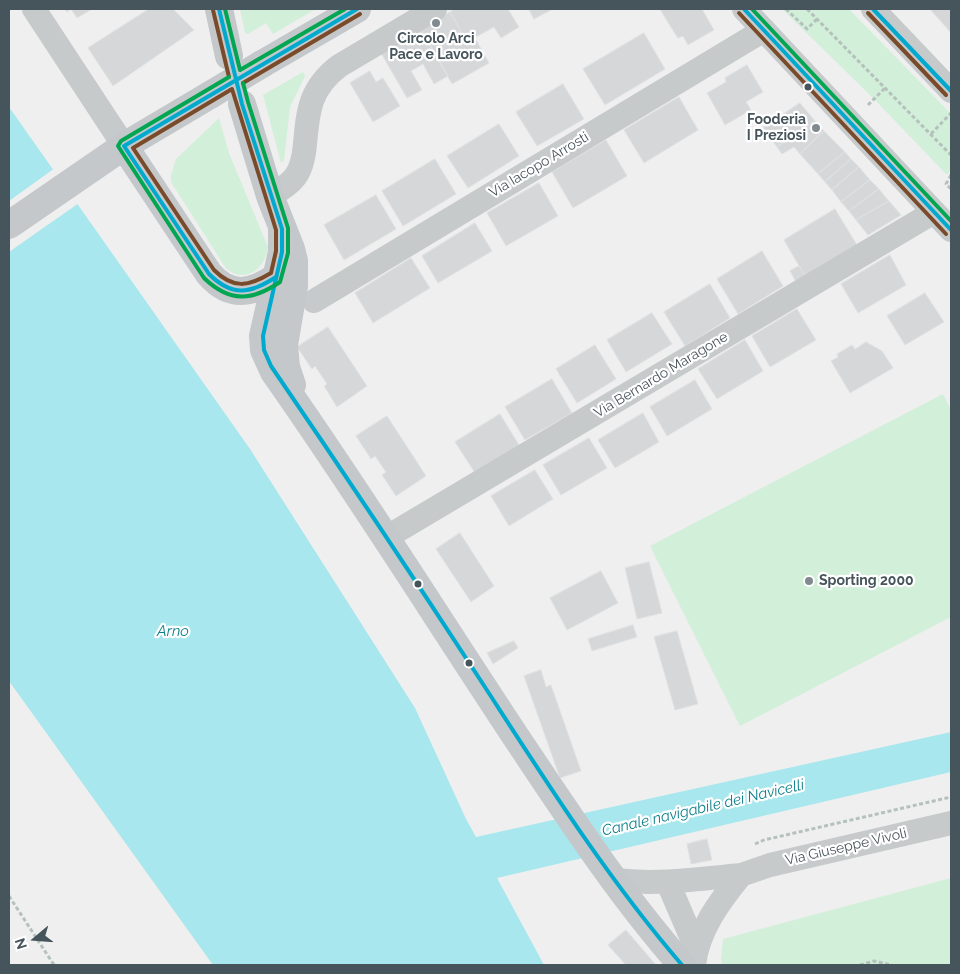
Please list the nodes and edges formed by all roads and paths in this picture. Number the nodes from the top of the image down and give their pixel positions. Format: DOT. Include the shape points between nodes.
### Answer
graph roads {
  1 [pos="34,9"];
  2 [pos="219,9"];
  3 [pos="357,9"];
  4 [pos="435,9"];
  5 [pos="744,9"];
  6 [pos="786,9"];
  7 [pos="807,9"];
  8 [pos="873,9"];
  9 [pos="817,19"];
  10 [pos="764,30"];
  11 [pos="229,56"];
  12 [pos="885,88"];
  13 [pos="951,91"];
  14 [pos="242,104"];
  15 [pos="868,105"];
  16 [pos="951,113"];
  17 [pos="931,134"];
  18 [pos="124,146"];
  19 [pos="951,155"];
  20 [pos="951,175"];
  21 [pos="951,190"];
  22 [pos="270,196"];
  23 [pos="934,212"];
  24 [pos="9,225"];
  25 [pos="282,229"];
  26 [pos="951,230"];
  27 [pos="276,277"];
  28 [pos="314,301"];
  29 [pos="306,416"];
  30 [pos="387,537"];
  31 [pos="951,823"];
  32 [pos="611,875"];
  33 [pos="741,875"];
  34 [pos="668,882"];
  35 [pos="9,896"];
  36 [pos="691,959"];
  37 [pos="54,965"];
  38 [pos="860,965"];
  39 [pos="892,965"];
  1 -- 18 [label="street"];
  2 -- 11 [label="main road"];
  3 -- 18 [label="main road, bridge"];
  4 -- 22 [label="street" via="326,77 315,91 310,106 304,154 298,172 294,180"];
  5 -- 10 [label="street"];
  6 -- 9 [label="path" via="807,29"];
  7 -- 9 [label="path"];
  8 -- 13 [label="street"];
  9 -- 12 [label="path"];
  10 -- 23 [label="street"];
  10 -- 28 [label="street, Via Iacopo Arrosti"];
  12 -- 15 [label="path"];
  12 -- 17 [label="path"];
  14 -- 22 [label="main road"];
  16 -- 17 [label="path"];
  17 -- 19 [label="path"];
  18 -- 24 [label="main road"];
  18 -- 27 [label="main road" via="208,274 218,284 228,289 248,291"];
  20 -- 21 [label="path" via="946,184"];
  22 -- 25 [label="main road"];
  23 -- 26 [label="street"];
  23 -- 30 [label="street, Via Bernardo Maragone"];
  25 -- 27 [label="main road" via="282,252"];
  25 -- 29 [label="main road" via="293,256 295,277 284,356 289,378"];
  27 -- 29 [label="main road" via="263,336 264,350 271,366"];
  29 -- 30 [label="main road"];
  30 -- 32 [label="main road"];
  31 -- 33 [label="street, Via Giuseppe Vivoli" via="804,856"];
  32 -- 34 [label="street, Via Giuseppe Vivoli" via="636,882"];
  32 -- 36 [label="main road" via="649,927"];
  33 -- 34 [label="street, Via Giuseppe Vivoli"];
  33 -- 36 [label="street" via="715,910"];
  34 -- 36 [label="street"];
  35 -- 37 [label="path"];
  38 -- 39 [label="path" via="874,961"];
}
